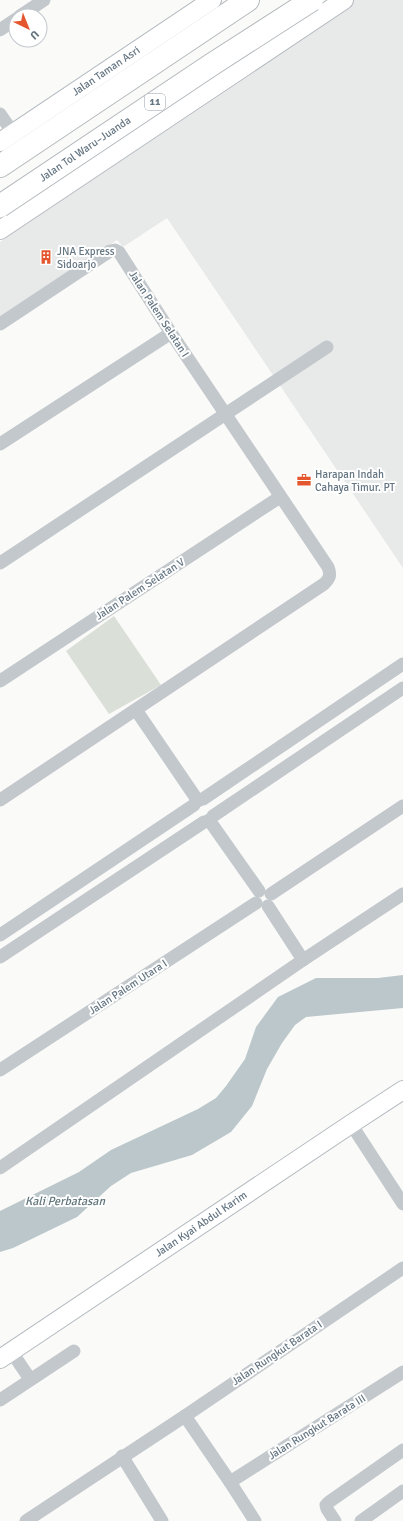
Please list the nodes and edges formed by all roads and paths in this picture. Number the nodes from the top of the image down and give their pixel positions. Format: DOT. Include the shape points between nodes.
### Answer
graph roads {
  1 [pos="44,0"];
  2 [pos="212,0"];
  3 [pos="248,0"];
  4 [pos="288,0"];
  5 [pos="293,0"];
  6 [pos="312,0"];
  7 [pos="341,1"];
  8 [pos="32,8"];
  9 [pos="307,24"];
  10 [pos="0,114"];
  11 [pos="7,138"];
  12 [pos="0,166"];
  13 [pos="0,206"];
  14 [pos="0,230"];
  15 [pos="0,324"];
  16 [pos="171,334"];
  17 [pos="327,347"];
  18 [pos="225,414"];
  19 [pos="0,444"];
  20 [pos="280,497"];
  21 [pos="0,563"];
  22 [pos="403,664"];
  23 [pos="0,681"];
  24 [pos="403,688"];
  25 [pos="136,710"];
  26 [pos="0,800"];
  27 [pos="198,802"];
  28 [pos="403,806"];
  29 [pos="209,819"];
  30 [pos="403,894"];
  31 [pos="264,899"];
  32 [pos="0,935"];
  33 [pos="0,957"];
  34 [pos="303,960"];
  35 [pos="0,1070"];
  36 [pos="403,1090"];
  37 [pos="351,1124"];
  38 [pos="0,1168"];
  39 [pos="403,1204"];
  40 [pos="403,1268"];
  41 [pos="74,1351"];
  42 [pos="6,1355"];
  43 [pos="403,1372"];
  44 [pos="30,1379"];
  45 [pos="0,1400"];
  46 [pos="185,1416"];
  47 [pos="403,1450"];
  48 [pos="122,1456"];
  49 [pos="230,1482"];
  50 [pos="403,1491"];
  51 [pos="26,1521"];
  52 [pos="162,1521"];
  53 [pos="255,1521"];
  54 [pos="335,1521"];
  55 [pos="361,1521"];
  1 -- 8 [label="street"];
  2 -- 11 [label="main road, Jalan Taman Asri"];
  3 -- 12 [label="highway"];
  4 -- 9 [label="main road"];
  5 -- 9 [label="main road"];
  6 -- 13 [label="highway, Jalan Tol Waru–Juanda / 11, bridge"];
  7 -- 9 [label="main road"];
  9 -- 14 [label="main road"];
  10 -- 11 [label="street"];
  15 -- 16 [label="street, Jalan Palem Selatan I" via="115,250 119,252"];
  16 -- 18 [label="street, Jalan Palem Selatan I"];
  16 -- 19 [label="street"];
  17 -- 18 [label="street"];
  18 -- 20 [label="street, Jalan Palem Selatan I"];
  18 -- 21 [label="street"];
  20 -- 23 [label="street, Jalan Palem Selatan V"];
  20 -- 25 [label="street, Jalan Palem Selatan I" via="328,567 329,579"];
  22 -- 27 [label="street"];
  24 -- 29 [label="street"];
  25 -- 26 [label="street"];
  25 -- 27 [label="street"];
  27 -- 29 [label="street" via="192,811 194,816 198,820"];
  27 -- 29 [label="street" via="209,800 213,804 214,810"];
  27 -- 32 [label="street"];
  28 -- 31 [label="street, Jalan Palem Utara I"];
  29 -- 31 [label="street"];
  29 -- 33 [label="street"];
  30 -- 34 [label="street"];
  31 -- 34 [label="street"];
  31 -- 35 [label="street, Jalan Palem Utara I"];
  34 -- 38 [label="street"];
  36 -- 37 [label="main road, Jalan Kyai Abdul Karim"];
  37 -- 39 [label="street"];
  37 -- 42 [label="main road, Jalan Kyai Abdul Karim"];
  40 -- 46 [label="street, Jalan Rungkut Barata I"];
  41 -- 44 [label="street"];
  42 -- 44 [label="street"];
  43 -- 49 [label="street, Jalan Rungkut Barata III"];
  44 -- 45 [label="street"];
  46 -- 48 [label="street, Jalan Rungkut Barata I"];
  46 -- 49 [label="street"];
  47 -- 54 [label="street" via="326,1505"];
  48 -- 51 [label="street, Jalan Rungkut Barata I"];
  48 -- 52 [label="street"];
  49 -- 53 [label="street"];
  50 -- 55 [label="street"];
}
